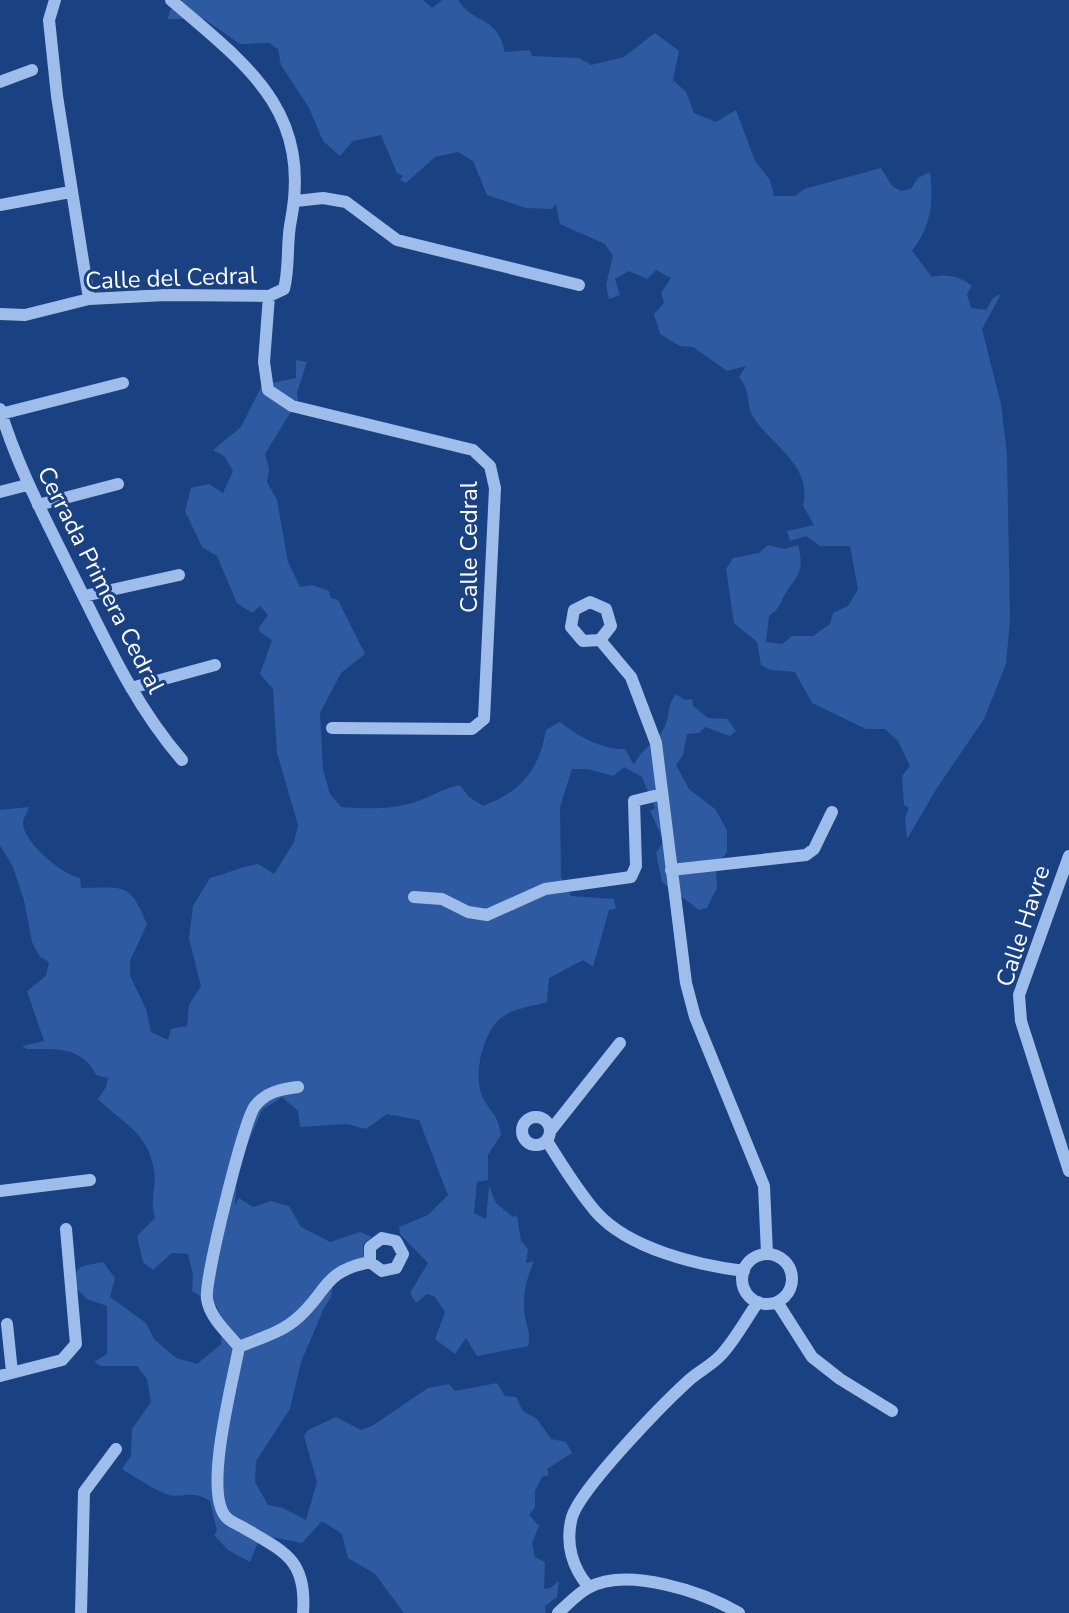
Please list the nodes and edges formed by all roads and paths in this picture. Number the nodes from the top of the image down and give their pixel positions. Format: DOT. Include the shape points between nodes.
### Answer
graph roads {
  1 [pos="55,0"];
  2 [pos="171,0"];
  3 [pos="32,70"];
  4 [pos="0,82"];
  5 [pos="70,192"];
  6 [pos="296,201"];
  7 [pos="0,205"];
  8 [pos="579,285"];
  9 [pos="269,296"];
  10 [pos="89,299"];
  11 [pos="0,314"];
  12 [pos="123,383"];
  13 [pos="1,412"];
  14 [pos="118,484"];
  15 [pos="27,485"];
  16 [pos="0,492"];
  17 [pos="38,505"];
  18 [pos="179,575"];
  19 [pos="83,596"];
  20 [pos="600,640"];
  21 [pos="215,665"];
  22 [pos="131,688"];
  23 [pos="332,727"];
  24 [pos="183,760"];
  25 [pos="662,794"];
  26 [pos="832,812"];
  27 [pos="1069,856"];
  28 [pos="671,870"];
  29 [pos="1065,878"];
  30 [pos="414,897"];
  31 [pos="620,1043"];
  32 [pos="298,1087"];
  33 [pos="1058,1128"];
  34 [pos="1069,1136"];
  35 [pos="1069,1171"];
  36 [pos="90,1180"];
  37 [pos="0,1191"];
  38 [pos="66,1229"];
  39 [pos="767,1254"];
  40 [pos="370,1262"];
  41 [pos="744,1271"];
  42 [pos="758,1302"];
  43 [pos="777,1302"];
  44 [pos="7,1324"];
  45 [pos="239,1347"];
  46 [pos="6,1374"];
  47 [pos="892,1411"];
  48 [pos="116,1449"];
  49 [pos="589,1587"];
  50 [pos="81,1613"];
  51 [pos="303,1613"];
  52 [pos="558,1613"];
  53 [pos="739,1613"];
  1 -- 5 [label="street" via="49,20"];
  2 -- 6 [label="street" via="248,67 269,92 285,126 295,170"];
  3 -- 4 [label="street"];
  5 -- 7 [label="street"];
  5 -- 10 [label="street"];
  6 -- 8 [label="street" via="323,198 346,202 397,240"];
  6 -- 9 [label="street, Calle del Cedral" via="290,221 289,272 284,289"];
  9 -- 10 [label="street, Calle del Cedral"];
  9 -- 23 [label="street, Calle Cedral" via="264,362 268,390 278,399 472,450 490,466 495,488 484,719 472,730"];
  10 -- 11 [label="street, Calle del Cedral" via="25,315"];
  12 -- 13 [label="street"];
  13 -- 15 [label="street, Cerrada Primera Cedral"];
  14 -- 17 [label="street"];
  15 -- 16 [label="street"];
  15 -- 17 [label="street, Cerrada Primera Cedral"];
  17 -- 19 [label="street, Cerrada Primera Cedral"];
  18 -- 19 [label="street"];
  19 -- 22 [label="street, Cerrada Primera Cedral"];
  20 -- 25 [label="street" via="631,677 643,703 656,743"];
  21 -- 22 [label="street"];
  22 -- 24 [label="street, Cerrada Primera Cedral" via="153,727"];
  25 -- 28 [label="street"];
  25 -- 30 [label="street" via="634,801 636,866 631,877 545,889 487,915 468,912 442,899"];
  26 -- 28 [label="street" via="814,849 806,855"];
  27 -- 29 [label="street, Calle Havre"];
  28 -- 39 [label="street" via="695,1017 764,1186"];
  29 -- 33 [label="street, Calle Havre" via="1019,995 1021,1021"];
  31 -- 41 [label="street" via="549,1136 597,1213 616,1228 692,1263"];
  32 -- 45 [label="street" via="280,1089 253,1107 219,1225 206,1295 210,1313"];
  33 -- 34 [label="street"];
  33 -- 35 [label="street, Calle Havre"];
  36 -- 37 [label="street"];
  38 -- 46 [label="street" via="76,1344 62,1360"];
  39 -- 41 [label="street" via="750,1260"];
  39 -- 43 [label="street" via="783,1260 792,1274 789,1291"];
  40 -- 45 [label="street" via="338,1272 285,1328"];
  41 -- 42 [label="street" via="747,1294"];
  42 -- 43 [label="street"];
  42 -- 49 [label="street" via="721,1356 663,1404 598,1478 573,1515 571,1558"];
  43 -- 47 [label="street" via="812,1357"];
  44 -- 46 [label="street"];
  45 -- 51 [label="street" via="216,1471 218,1499 225,1517 289,1554 299,1569"];
  48 -- 50 [label="street" via="84,1492"];
  49 -- 52 [label="street"];
  49 -- 53 [label="street" via="620,1581 655,1582 698,1592"];
}
